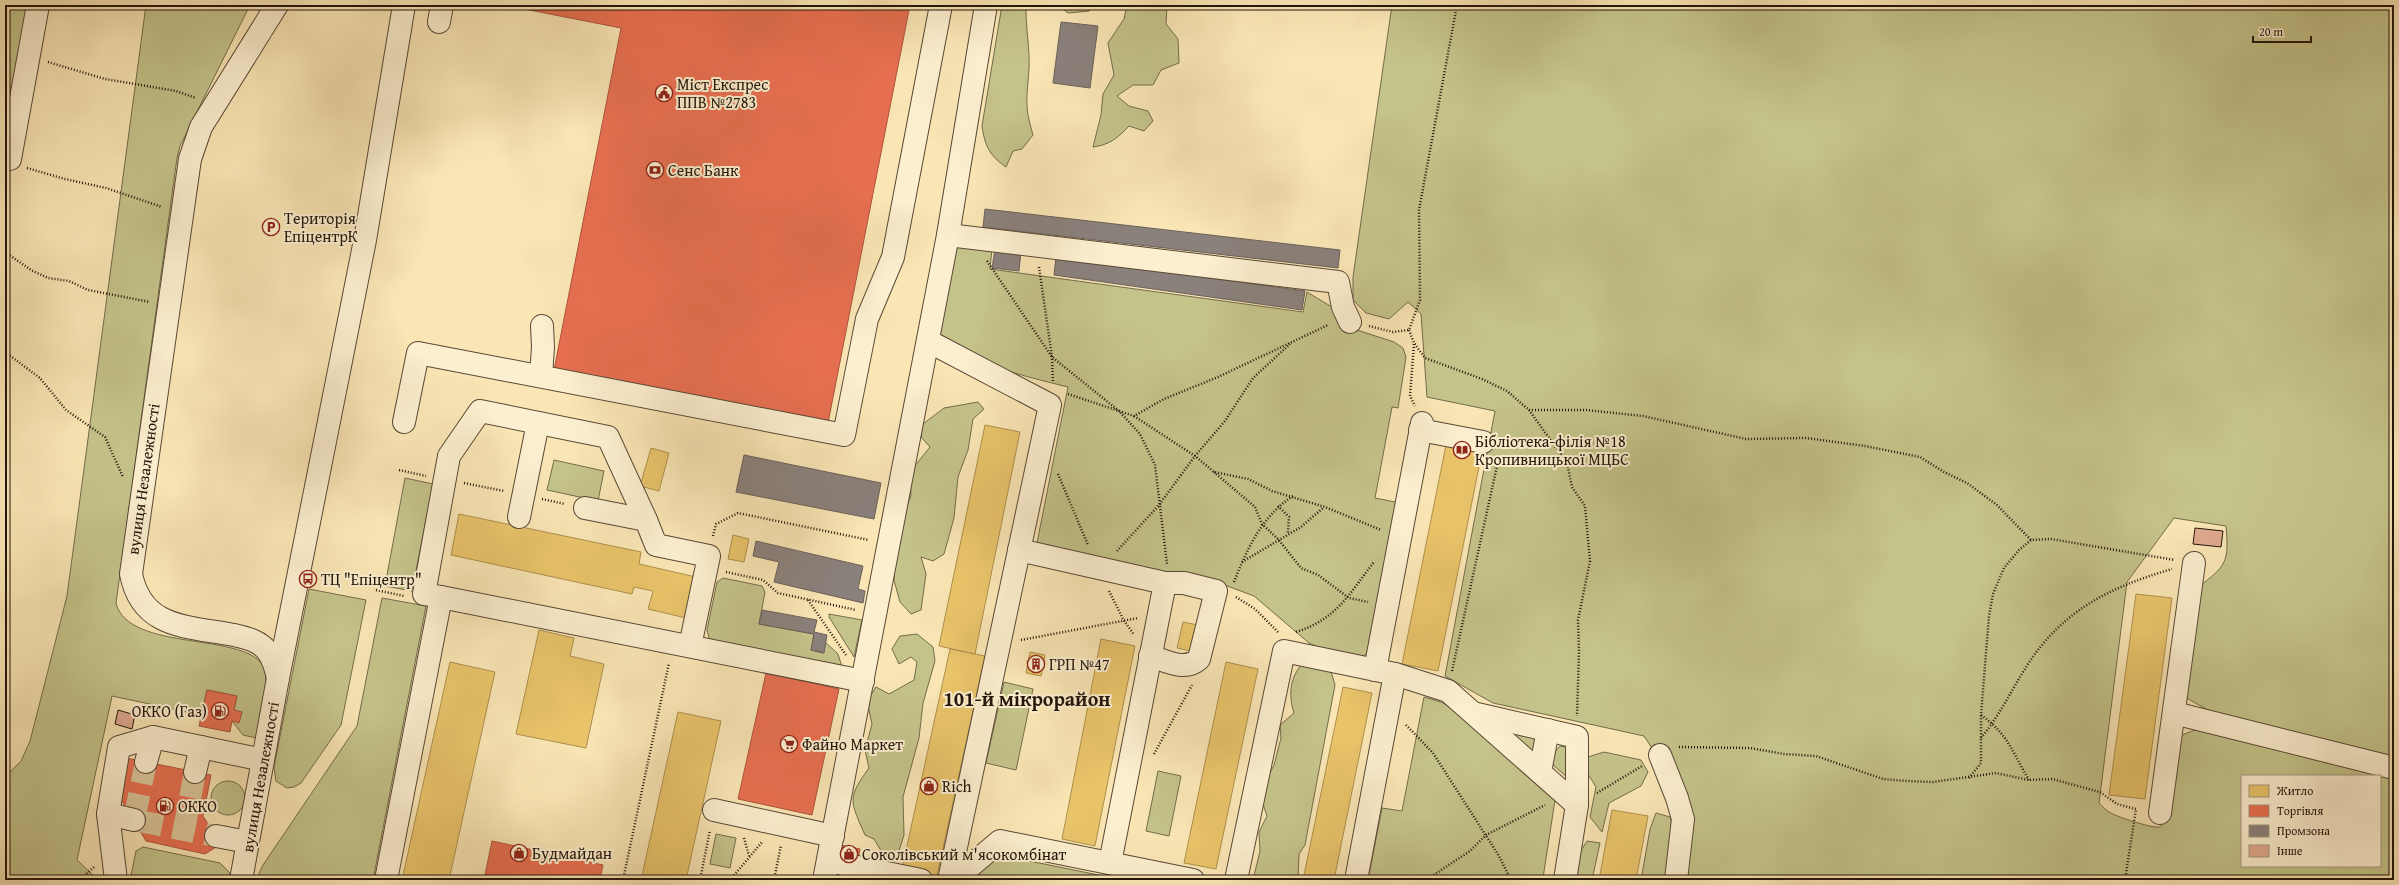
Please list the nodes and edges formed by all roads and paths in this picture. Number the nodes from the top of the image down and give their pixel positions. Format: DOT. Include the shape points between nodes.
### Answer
graph roads {
  1 [pos="38,5"];
  2 [pos="277,5"];
  3 [pos="404,5"];
  4 [pos="941,5"];
  5 [pos="986,5"];
  6 [pos="1457,5"];
  7 [pos="29,57"];
  8 [pos="215,104"];
  9 [pos="10,159"];
  10 [pos="182,214"];
  11 [pos="948,235"];
  12 [pos="973,238"];
  13 [pos="1036,246"];
  14 [pos="5,252"];
  15 [pos="168,306"];
  16 [pos="1350,322"];
  17 [pos="542,326"];
  18 [pos="1409,330"];
  19 [pos="928,341"];
  20 [pos="1292,341"];
  21 [pos="1414,343"];
  22 [pos="5,352"];
  23 [pos="1052,357"];
  24 [pos="541,376"];
  25 [pos="1052,397"];
  26 [pos="1530,410"];
  27 [pos="1118,411"];
  28 [pos="1134,416"];
  29 [pos="404,422"];
  30 [pos="538,423"];
  31 [pos="1421,427"];
  32 [pos="1483,442"];
  33 [pos="1195,456"];
  34 [pos="399,470"];
  35 [pos="1214,472"];
  36 [pos="445,480"];
  37 [pos="1159,505"];
  38 [pos="1278,506"];
  39 [pos="1325,507"];
  40 [pos="585,508"];
  41 [pos="139,511"];
  42 [pos="519,517"];
  43 [pos="646,520"];
  44 [pos="1288,534"];
  45 [pos="1400,538"];
  46 [pos="1278,540"];
  47 [pos="2031,540"];
  48 [pos="889,544"];
  49 [pos="1020,550"];
  50 [pos="1377,558"];
  51 [pos="708,562"];
  52 [pos="1242,563"];
  53 [pos="2194,563"];
  54 [pos="1100,569"];
  55 [pos="1174,583"];
  56 [pos="376,590"];
  57 [pos="1216,591"];
  58 [pos="432,596"];
  59 [pos="1349,598"];
  60 [pos="808,599"];
  61 [pos="876,614"];
  62 [pos="1158,616"];
  63 [pos="1386,616"];
  64 [pos="1000,644"];
  65 [pos="1283,644"];
  66 [pos="681,645"];
  67 [pos="1150,656"];
  68 [pos="1385,672"];
  69 [pos="278,678"];
  70 [pos="863,681"];
  71 [pos="1448,691"];
  72 [pos="1388,708"];
  73 [pos="2174,713"];
  74 [pos="1476,714"];
  75 [pos="1981,715"];
  76 [pos="1993,724"];
  77 [pos="1548,730"];
  78 [pos="153,737"];
  79 [pos="1577,737"];
  80 [pos="1981,739"];
  81 [pos="201,747"];
  82 [pos="1660,755"];
  83 [pos="263,760"];
  84 [pos="146,762"];
  85 [pos="2394,768"];
  86 [pos="195,772"];
  87 [pos="1540,772"];
  88 [pos="1969,778"];
  89 [pos="2029,780"];
  90 [pos="1577,805"];
  91 [pos="2136,809"];
  92 [pos="714,810"];
  93 [pos="2160,813"];
  94 [pos="108,814"];
  95 [pos="134,820"];
  96 [pos="781,824"];
  97 [pos="1486,835"];
  98 [pos="216,836"];
  99 [pos="833,836"];
  100 [pos="248,842"];
  101 [pos="1110,863"];
  102 [pos="826,871"];
  103 [pos="873,875"];
  104 [pos="116,880"];
  105 [pos="241,880"];
  106 [pos="386,880"];
  107 [pos="623,880"];
  108 [pos="700,880"];
  109 [pos="730,880"];
  110 [pos="774,880"];
  111 [pos="920,880"];
  112 [pos="949,880"];
  113 [pos="954,880"];
  114 [pos="1193,880"];
  115 [pos="1236,880"];
  116 [pos="1356,880"];
  117 [pos="1426,880"];
  118 [pos="1511,880"];
  119 [pos="1565,880"];
  120 [pos="1676,880"];
  121 [pos="2125,880"];
  1 -- 7 [label="street"];
  2 -- 8 [label="street, вулиця Незалежності"];
  3 -- 69 [label="street" via="365,240"];
  4 -- 24 [label="street" via="893,257 867,319 844,435"];
  5 -- 11 [label="street"];
  6 -- 18 [label="path" via="1418,210 1420,300"];
  7 -- 8 [label="path" via="105,79 176,91"];
  7 -- 9 [label="street"];
  8 -- 10 [label="street, вулиця Незалежності" via="195,141"];
  9 -- 10 [label="path" via="34,171 106,188"];
  10 -- 15 [label="street, вулиця Незалежності"];
  11 -- 12 [label="street"];
  11 -- 19 [label="street"];
  12 -- 13 [label="street"];
  12 -- 23 [label="path" via="1014,304"];
  13 -- 16 [label="street" via="1338,282 1343,307"];
  13 -- 23 [label="path"];
  14 -- 15 [label="path" via="48,278 69,281 88,290"];
  15 -- 41 [label="street, вулиця Незалежності"];
  16 -- 18 [label="path" via="1393,332"];
  16 -- 20 [label="path" via="1332,323"];
  17 -- 24 [label="street"];
  18 -- 21 [label="path"];
  19 -- 25 [label="street"];
  19 -- 48 [label="street"];
  20 -- 28 [label="path"];
  20 -- 33 [label="path" via="1253,378 1225,421"];
  21 -- 26 [label="path" via="1424,358 1507,391"];
  21 -- 31 [label="path" via="1410,396"];
  22 -- 41 [label="path" via="40,378 66,410 105,437"];
  23 -- 25 [label="path"];
  23 -- 27 [label="path"];
  24 -- 29 [label="street" via="418,353"];
  25 -- 27 [label="path"];
  25 -- 49 [label="street"];
  26 -- 47 [label="path" via="1586,410 1643,416 1746,439 1806,438 1920,457 1968,483 1997,505"];
  26 -- 79 [label="path" via="1567,463 1572,487 1585,506 1590,562 1578,620"];
  27 -- 28 [label="path"];
  27 -- 37 [label="path" via="1140,434 1155,466"];
  28 -- 33 [label="path"];
  30 -- 36 [label="street" via="480,411 449,456"];
  30 -- 42 [label="street"];
  30 -- 43 [label="street" via="608,437"];
  31 -- 32 [label="street"];
  31 -- 45 [label="street"];
  32 -- 71 [label="path" via="1499,457"];
  33 -- 35 [label="path"];
  33 -- 37 [label="path"];
  34 -- 36 [label="path"];
  35 -- 39 [label="path" via="1248,479 1272,492"];
  35 -- 46 [label="path" via="1255,507 1262,524"];
  36 -- 58 [label="street"];
  37 -- 54 [label="path"];
  37 -- 55 [label="path" via="1167,566"];
  38 -- 44 [label="path" via="1289,517"];
  39 -- 44 [label="path" via="1301,527"];
  39 -- 45 [label="path"];
  40 -- 43 [label="street"];
  41 -- 69 [label="street, вулиця Незалежності" via="131,574 134,588 148,611 168,622 258,642 274,662"];
  43 -- 51 [label="street" via="656,544"];
  44 -- 46 [label="path"];
  45 -- 63 [label="street"];
  46 -- 52 [label="path"];
  46 -- 59 [label="path" via="1301,568 1318,575"];
  47 -- 53 [label="path" via="2051,539"];
  47 -- 75 [label="path" via="2004,568 1994,594 1989,616"];
  48 -- 51 [label="path" via="738,513 716,524"];
  48 -- 61 [label="street"];
  49 -- 54 [label="street"];
  49 -- 64 [label="street"];
  50 -- 59 [label="path"];
  51 -- 60 [label="path" via="763,580 778,593"];
  51 -- 66 [label="street"];
  53 -- 73 [label="street"];
  53 -- 76 [label="path" via="2113,590 2066,619 2029,663"];
  54 -- 55 [label="street"];
  55 -- 57 [label="street"];
  55 -- 62 [label="street"];
  56 -- 58 [label="path" via="412,597"];
  57 -- 65 [label="path" via="1240,598 1255,609"];
  57 -- 67 [label="street" via="1199,659 1192,665 1184,666"];
  58 -- 66 [label="street"];
  58 -- 106 [label="street"];
  59 -- 63 [label="path" via="1368,602"];
  59 -- 65 [label="path" via="1332,614"];
  60 -- 61 [label="path"];
  60 -- 70 [label="path"];
  61 -- 70 [label="street"];
  62 -- 64 [label="path" via="1123,619"];
  62 -- 67 [label="street"];
  63 -- 68 [label="street"];
  64 -- 112 [label="street"];
  65 -- 68 [label="street"];
  65 -- 115 [label="street"];
  66 -- 70 [label="street"];
  66 -- 107 [label="path"];
  67 -- 101 [label="street"];
  68 -- 71 [label="street"];
  68 -- 72 [label="street"];
  69 -- 83 [label="street, вулиця Незалежності"];
  70 -- 99 [label="street"];
  71 -- 74 [label="street"];
  72 -- 97 [label="path" via="1433,753"];
  72 -- 116 [label="street"];
  73 -- 85 [label="street"];
  73 -- 93 [label="street"];
  74 -- 77 [label="street"];
  74 -- 87 [label="street"];
  75 -- 76 [label="path"];
  75 -- 80 [label="path"];
  76 -- 80 [label="path"];
  76 -- 89 [label="path" via="2010,743"];
  77 -- 79 [label="street"];
  77 -- 87 [label="street"];
  78 -- 81 [label="street"];
  78 -- 84 [label="street"];
  78 -- 94 [label="street" via="119,747"];
  79 -- 90 [label="street"];
  80 -- 88 [label="path" via="1980,762"];
  81 -- 83 [label="street"];
  81 -- 86 [label="street"];
  82 -- 88 [label="path" via="1682,746 1750,748 1816,756 1883,779 1933,782"];
  82 -- 90 [label="path"];
  82 -- 120 [label="street" via="1683,819"];
  83 -- 100 [label="street, вулиця Незалежності"];
  87 -- 90 [label="street"];
  88 -- 89 [label="path" via="1996,773"];
  89 -- 91 [label="path" via="2052,779 2074,783 2100,792 2117,804"];
  90 -- 97 [label="path" via="1555,800"];
  90 -- 119 [label="street"];
  91 -- 93 [label="path"];
  91 -- 121 [label="path"];
  92 -- 96 [label="street"];
  92 -- 108 [label="path"];
  94 -- 95 [label="street"];
  94 -- 104 [label="street"];
  96 -- 99 [label="street"];
  96 -- 109 [label="path"];
  96 -- 110 [label="path"];
  97 -- 117 [label="path" via="1470,850"];
  97 -- 118 [label="path"];
  98 -- 100 [label="street"];
  99 -- 102 [label="street"];
  100 -- 105 [label="street, вулиця Незалежності"];
  101 -- 113 [label="street" via="1000,841"];
  101 -- 114 [label="street"];
  102 -- 103 [label="street"];
  103 -- 111 [label="street"];
}
